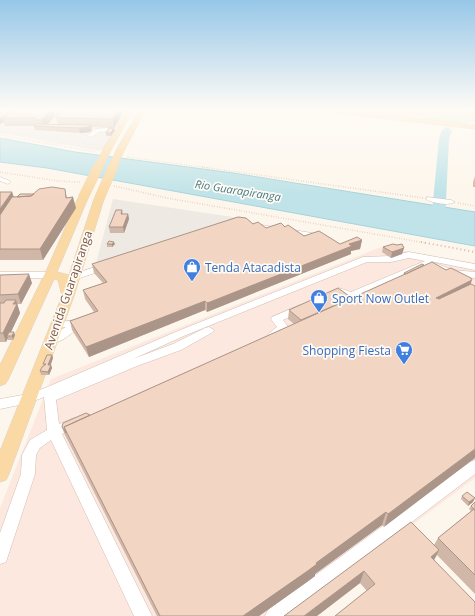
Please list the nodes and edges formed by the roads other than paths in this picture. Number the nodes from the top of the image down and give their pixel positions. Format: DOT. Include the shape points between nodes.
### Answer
graph roads {
  1 [pos="115,138"];
  2 [pos="131,138"];
  3 [pos="0,179"];
  4 [pos="0,187"];
  5 [pos="430,199"];
  6 [pos="451,202"];
  7 [pos="240,224"];
  8 [pos="312,235"];
  9 [pos="115,263"];
  10 [pos="475,267"];
  11 [pos="0,275"];
  12 [pos="50,275"];
  13 [pos="475,275"];
  14 [pos="74,277"];
  15 [pos="330,295"];
  16 [pos="68,296"];
  17 [pos="310,304"];
  18 [pos="90,319"];
  19 [pos="78,323"];
  20 [pos="58,325"];
  21 [pos="209,330"];
  22 [pos="263,338"];
  23 [pos="52,340"];
  24 [pos="0,380"];
  25 [pos="32,391"];
  26 [pos="0,404"];
  27 [pos="84,419"];
  28 [pos="54,432"];
  29 [pos="475,466"];
  30 [pos="0,474"];
  31 [pos="0,556"];
  32 [pos="143,616"];
  33 [pos="274,616"];
  1 -- 12 [label="main road, Avenida Guarapiranga, bridge" via="83,198"];
  2 -- 14 [label="main road, Avenida Guarapiranga, bridge" via="98,199"];
  3 -- 4 [label="street" via="8,182"];
  5 -- 6 [label="street"];
  7 -- 8 [label="street"];
  9 -- 14 [label="street"];
  10 -- 25 [label="street" via="409,255 391,259 366,259 182,333 49,391"];
  11 -- 12 [label="street"];
  12 -- 16 [label="main road" via="64,276"];
  12 -- 24 [label="main road, Avenida Guarapiranga"];
  13 -- 15 [label="street" via="451,272 426,263 351,296 341,291"];
  14 -- 16 [label="main road, Avenida Guarapiranga"];
  16 -- 20 [label="main road, Avenida Guarapiranga"];
  17 -- 22 [label="street" via="276,319 284,326 283,329"];
  18 -- 19 [label="street"];
  19 -- 20 [label="street"];
  19 -- 23 [label="street"];
  20 -- 23 [label="main road, Avenida Guarapiranga"];
  21 -- 28 [label="street" via="177,347 52,396 49,402"];
  23 -- 25 [label="main road, Avenida Guarapiranga"];
  25 -- 26 [label="street"];
  25 -- 30 [label="main road, Avenida Guarapiranga"];
  27 -- 28 [label="street"];
  28 -- 31 [label="street" via="35,444 29,455 28,474"];
  28 -- 32 [label="street"];
  29 -- 33 [label="street"];
}
